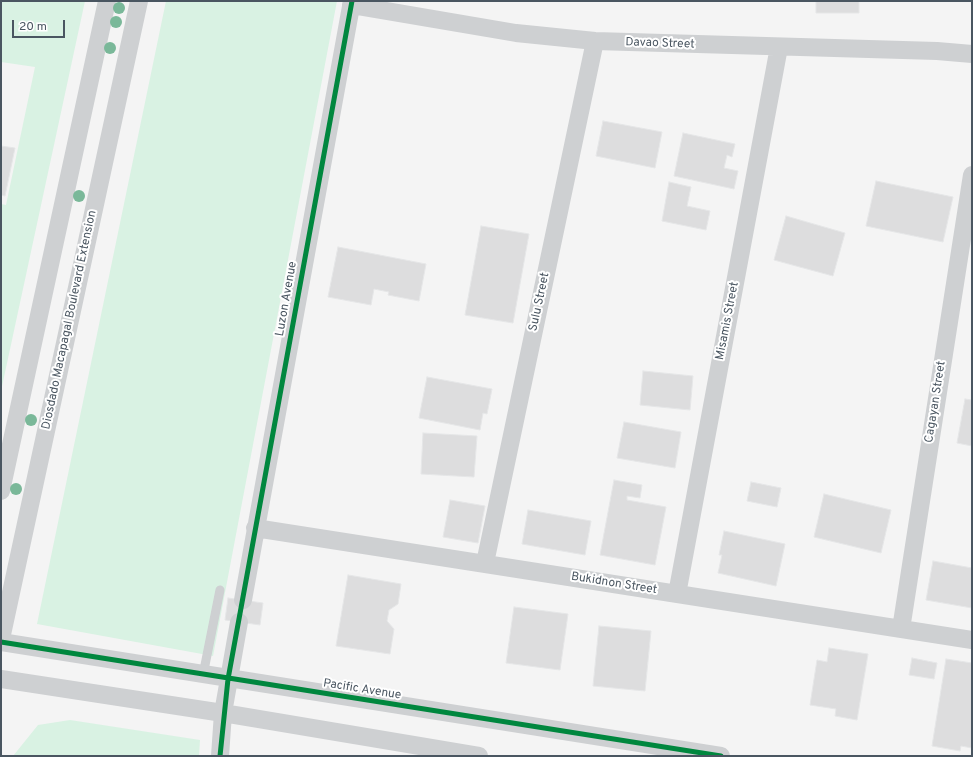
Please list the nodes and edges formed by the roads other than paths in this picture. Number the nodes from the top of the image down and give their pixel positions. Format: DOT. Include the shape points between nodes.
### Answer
graph roads {
  1 [pos="107,1"];
  2 [pos="139,1"];
  3 [pos="351,3"];
  4 [pos="594,42"];
  5 [pos="779,48"];
  6 [pos="972,54"];
  7 [pos="972,175"];
  8 [pos="1,491"];
  9 [pos="256,528"];
  10 [pos="485,563"];
  11 [pos="220,590"];
  12 [pos="677,594"];
  13 [pos="243,600"];
  14 [pos="239,622"];
  15 [pos="901,629"];
  16 [pos="1,639"];
  17 [pos="972,640"];
  18 [pos="1,642"];
  19 [pos="203,675"];
  20 [pos="1,679"];
  21 [pos="228,679"];
  22 [pos="223,713"];
  23 [pos="456,754"];
  24 [pos="220,756"];
  25 [pos="479,756"];
  26 [pos="721,756"];
  1 -- 8 [label="street"];
  2 -- 16 [label="street, Diosdado Macapagal Boulevard Extension"];
  3 -- 4 [label="street, Davao Street" via="516,33"];
  3 -- 9 [label="street, Luzon Avenue"];
  4 -- 5 [label="street, Davao Street"];
  4 -- 10 [label="street, Sulu Street"];
  5 -- 6 [label="street, Davao Street"];
  5 -- 12 [label="street, Misamis Street"];
  7 -- 15 [label="street, Cagayan Street"];
  9 -- 10 [label="street, Bukidnon Street"];
  9 -- 13 [label="street, Luzon Avenue"];
  10 -- 12 [label="street, Bukidnon Street"];
  11 -- 19 [label="lane"];
  12 -- 15 [label="street, Bukidnon Street"];
  14 -- 21 [label="street"];
  15 -- 17 [label="street, Bukidnon Street"];
  18 -- 19 [label="street, Pacific Avenue"];
  19 -- 21 [label="street, Pacific Avenue"];
  20 -- 22 [label="street"];
  21 -- 22 [label="street"];
  21 -- 26 [label="street, Pacific Avenue"];
  22 -- 23 [label="street"];
  22 -- 24 [label="street"];
  23 -- 25 [label="street"];
}
